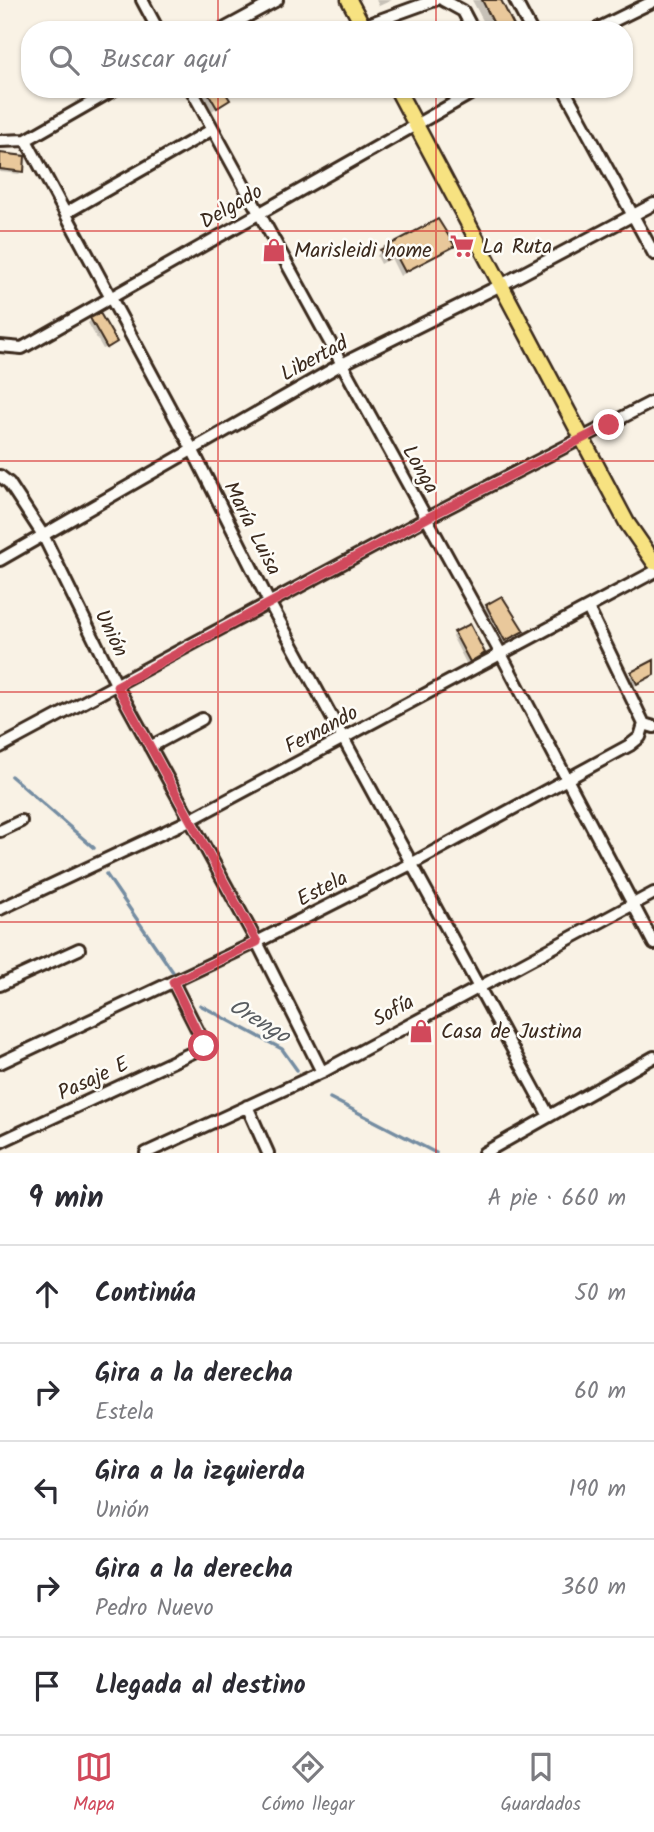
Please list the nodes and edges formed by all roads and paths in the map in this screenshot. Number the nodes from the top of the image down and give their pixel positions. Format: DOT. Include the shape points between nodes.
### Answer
graph roads {
  1 [pos="142,0"];
  2 [pos="277,0"];
  3 [pos="349,0"];
  4 [pos="435,0"];
  5 [pos="443,0"];
  6 [pos="515,0"];
  7 [pos="654,1"];
  8 [pos="153,21"];
  9 [pos="238,21"];
  10 [pos="360,21"];
  11 [pos="382,21"];
  12 [pos="468,21"];
  13 [pos="526,21"];
  14 [pos="613,21"];
  15 [pos="100,98"];
  16 [pos="196,98"];
  17 [pos="402,98"];
  18 [pos="463,98"];
  19 [pos="569,98"];
  20 [pos="415,124"];
  21 [pos="213,129"];
  22 [pos="0,141"];
  23 [pos="26,141"];
  24 [pos="654,204"];
  25 [pos="65,213"];
  26 [pos="257,213"];
  27 [pos="634,215"];
  28 [pos="654,254"];
  29 [pos="501,285"];
  30 [pos="111,299"];
  31 [pos="0,346"];
  32 [pos="340,365"];
  33 [pos="654,401"];
  34 [pos="583,439"];
  35 [pos="191,447"];
  36 [pos="0,476"];
  37 [pos="427,518"];
  38 [pos="43,535"];
  39 [pos="0,560"];
  40 [pos="654,562"];
  41 [pos="654,572"];
  42 [pos="269,602"];
  43 [pos="588,608"];
  44 [pos="501,654"];
  45 [pos="117,686"];
  46 [pos="202,719"];
  47 [pos="649,725"];
  48 [pos="344,739"];
  49 [pos="3,745"];
  50 [pos="150,747"];
  51 [pos="566,780"];
  52 [pos="190,820"];
  53 [pos="21,821"];
  54 [pos="0,831"];
  55 [pos="411,864"];
  56 [pos="654,892"];
  57 [pos="632,904"];
  58 [pos="0,909"];
  59 [pos="257,942"];
  60 [pos="654,944"];
  61 [pos="79,949"];
  62 [pos="173,982"];
  63 [pos="0,985"];
  64 [pos="477,985"];
  65 [pos="654,1057"];
  66 [pos="0,1063"];
  67 [pos="322,1072"];
  68 [pos="247,1106"];
  69 [pos="549,1116"];
  70 [pos="0,1142"];
  71 [pos="146,1153"];
  72 [pos="268,1153"];
  73 [pos="484,1153"];
  1 -- 8 [label="street"];
  2 -- 9 [label="street"];
  3 -- 10 [label="main road"];
  4 -- 11 [label="street"];
  5 -- 12 [label="street" via="463,11"];
  6 -- 13 [label="street"];
  7 -- 14 [label="street"];
  15 -- 23 [label="street"];
  16 -- 21 [label="street, Longa"];
  17 -- 20 [label="main road"];
  18 -- 20 [label="street, Delgado"];
  19 -- 27 [label="street"];
  20 -- 26 [label="street, Delgado"];
  20 -- 29 [label="main road"];
  21 -- 25 [label="street"];
  21 -- 26 [label="street, Longa"];
  22 -- 23 [label="street"];
  23 -- 25 [label="street, María Luisa"];
  24 -- 27 [label="street, Libertad"];
  25 -- 30 [label="street, María Luisa"];
  26 -- 30 [label="street, Delgado"];
  26 -- 32 [label="street, Longa"];
  27 -- 28 [label="street"];
  27 -- 29 [label="street, Libertad"];
  29 -- 32 [label="street, Libertad"];
  29 -- 34 [label="main road"];
  30 -- 31 [label="street, Delgado" via="22,348"];
  30 -- 35 [label="street, María Luisa"];
  32 -- 35 [label="street, Libertad"];
  32 -- 37 [label="street, Longa"];
  33 -- 34 [label="street"];
  34 -- 37 [label="street"];
  34 -- 40 [label="main road" via="627,523"];
  35 -- 38 [label="street, Libertad"];
  35 -- 42 [label="street, María Luisa"];
  36 -- 38 [label="street, Unión"];
  37 -- 42 [label="street"];
  37 -- 44 [label="street, Longa"];
  38 -- 39 [label="street, Libertad"];
  38 -- 45 [label="street, Unión"];
  41 -- 43 [label="street, Fernando"];
  42 -- 45 [label="street"];
  42 -- 48 [label="street, María Luisa"];
  43 -- 44 [label="street, Fernando"];
  43 -- 47 [label="street"];
  44 -- 48 [label="street, Fernando"];
  44 -- 51 [label="street, Longa"];
  45 -- 49 [label="street"];
  45 -- 50 [label="street, Unión"];
  46 -- 50 [label="street"];
  47 -- 51 [label="street, Estela" via="630,745"];
  48 -- 52 [label="street, Fernando"];
  48 -- 55 [label="street, María Luisa"];
  50 -- 52 [label="street, Unión"];
  51 -- 55 [label="street, Estela"];
  51 -- 57 [label="street, Longa"];
  52 -- 58 [label="street, Fernando"];
  52 -- 59 [label="street, Unión"];
  53 -- 54 [label="street"];
  55 -- 59 [label="street, Estela"];
  55 -- 64 [label="street, María Luisa"];
  56 -- 57 [label="street, Sofía"];
  57 -- 60 [label="street, Longa"];
  57 -- 64 [label="street, Sofía"];
  59 -- 62 [label="street, Estela"];
  59 -- 67 [label="street, Unión"];
  61 -- 63 [label="street"];
  62 -- 66 [label="street, Estela"];
  62 -- 70 [label="street, Pasaje E" via="202,1048"];
  64 -- 67 [label="street, Sofía"];
  64 -- 69 [label="street, María Luisa"];
  65 -- 69 [label="street"];
  67 -- 68 [label="street, Sofía"];
  68 -- 71 [label="street, Sofía"];
  68 -- 72 [label="street"];
  69 -- 73 [label="street"];
}
